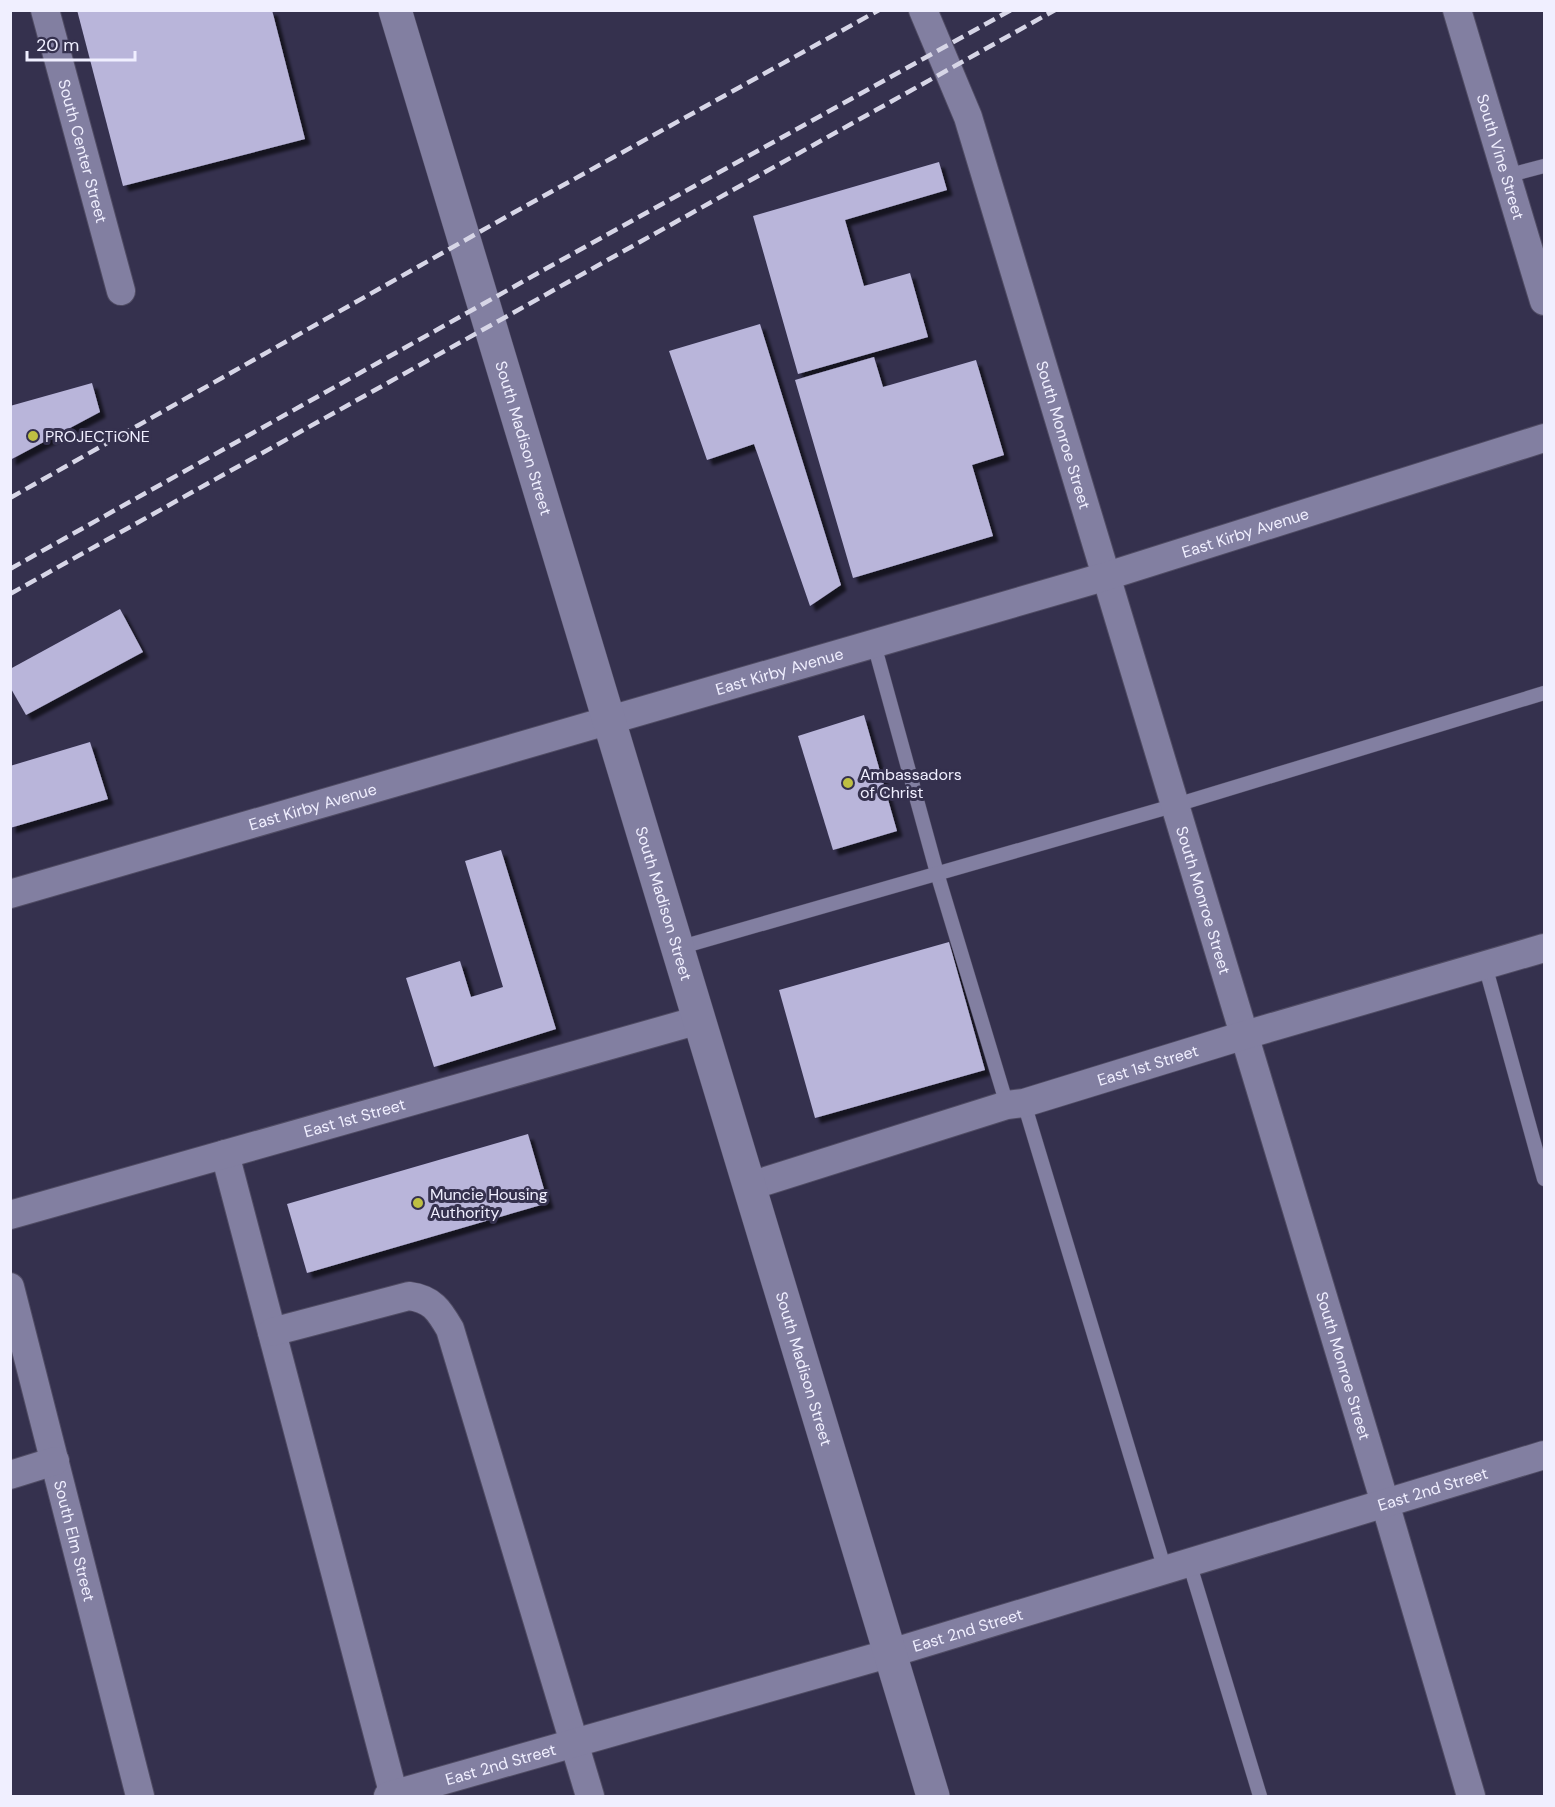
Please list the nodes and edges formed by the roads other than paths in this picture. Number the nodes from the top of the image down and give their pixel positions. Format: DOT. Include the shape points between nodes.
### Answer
graph roads {
  1 [pos="45,10"];
  2 [pos="395,10"];
  3 [pos="923,10"];
  4 [pos="1457,10"];
  5 [pos="1545,166"];
  6 [pos="1506,176"];
  7 [pos="121,291"];
  8 [pos="1545,301"];
  9 [pos="1545,438"];
  10 [pos="1107,576"];
  11 [pos="873,644"];
  12 [pos="1545,693"];
  13 [pos="610,720"];
  14 [pos="1176,805"];
  15 [pos="937,873"];
  16 [pos="10,894"];
  17 [pos="678,948"];
  18 [pos="1545,948"];
  19 [pos="1485,965"];
  20 [pos="699,1020"];
  21 [pos="1245,1035"];
  22 [pos="1016,1104"];
  23 [pos="225,1154"];
  24 [pos="1545,1179"];
  25 [pos="750,1186"];
  26 [pos="10,1215"];
  27 [pos="10,1287"];
  28 [pos="272,1332"];
  29 [pos="1545,1455"];
  30 [pos="55,1461"];
  31 [pos="10,1475"];
  32 [pos="1385,1503"];
  33 [pos="1177,1566"];
  34 [pos="891,1653"];
  35 [pos="574,1744"];
  36 [pos="392,1796"];
  37 [pos="140,1797"];
  38 [pos="590,1797"];
  39 [pos="933,1797"];
  40 [pos="1260,1797"];
  41 [pos="1471,1797"];
  1 -- 7 [label="street, South Center Street"];
  2 -- 13 [label="main road, South Madison Street"];
  3 -- 10 [label="street, South Monroe Street" via="968,117"];
  4 -- 6 [label="street, South Vine Street"];
  5 -- 6 [label="lane"];
  6 -- 8 [label="street, South Vine Street"];
  9 -- 10 [label="street, East Kirby Avenue"];
  10 -- 11 [label="street, East Kirby Avenue"];
  10 -- 14 [label="street, South Monroe Street"];
  11 -- 13 [label="street, East Kirby Avenue"];
  11 -- 15 [label="lane"];
  12 -- 14 [label="lane"];
  13 -- 16 [label="street, East Kirby Avenue"];
  13 -- 17 [label="main road, South Madison Street"];
  14 -- 15 [label="lane"];
  14 -- 21 [label="street, South Monroe Street"];
  15 -- 17 [label="lane"];
  15 -- 22 [label="lane"];
  17 -- 20 [label="main road, South Madison Street"];
  18 -- 19 [label="street, East 1st Street"];
  19 -- 21 [label="street, East 1st Street"];
  19 -- 24 [label="lane"];
  20 -- 23 [label="street, East 1st Street"];
  20 -- 25 [label="main road, South Madison Street"];
  21 -- 22 [label="street, East 1st Street"];
  21 -- 32 [label="street, South Monroe Street"];
  22 -- 25 [label="street, East 1st Street"];
  22 -- 33 [label="lane"];
  23 -- 26 [label="street, East 1st Street"];
  23 -- 28 [label="street"];
  25 -- 34 [label="main road, South Madison Street"];
  27 -- 30 [label="street, South Elm Street"];
  28 -- 35 [label="street" via="409,1296 423,1298 440,1311 450,1329"];
  28 -- 36 [label="street"];
  29 -- 32 [label="street, East 2nd Street"];
  30 -- 31 [label="street"];
  30 -- 37 [label="street, South Elm Street"];
  32 -- 33 [label="street, East 2nd Street"];
  32 -- 41 [label="street, South Monroe Street"];
  33 -- 34 [label="street, East 2nd Street"];
  33 -- 40 [label="lane"];
  34 -- 35 [label="street, East 2nd Street"];
  34 -- 39 [label="main road, South Madison Street"];
  35 -- 36 [label="street, East 2nd Street"];
  35 -- 38 [label="street"];
}
